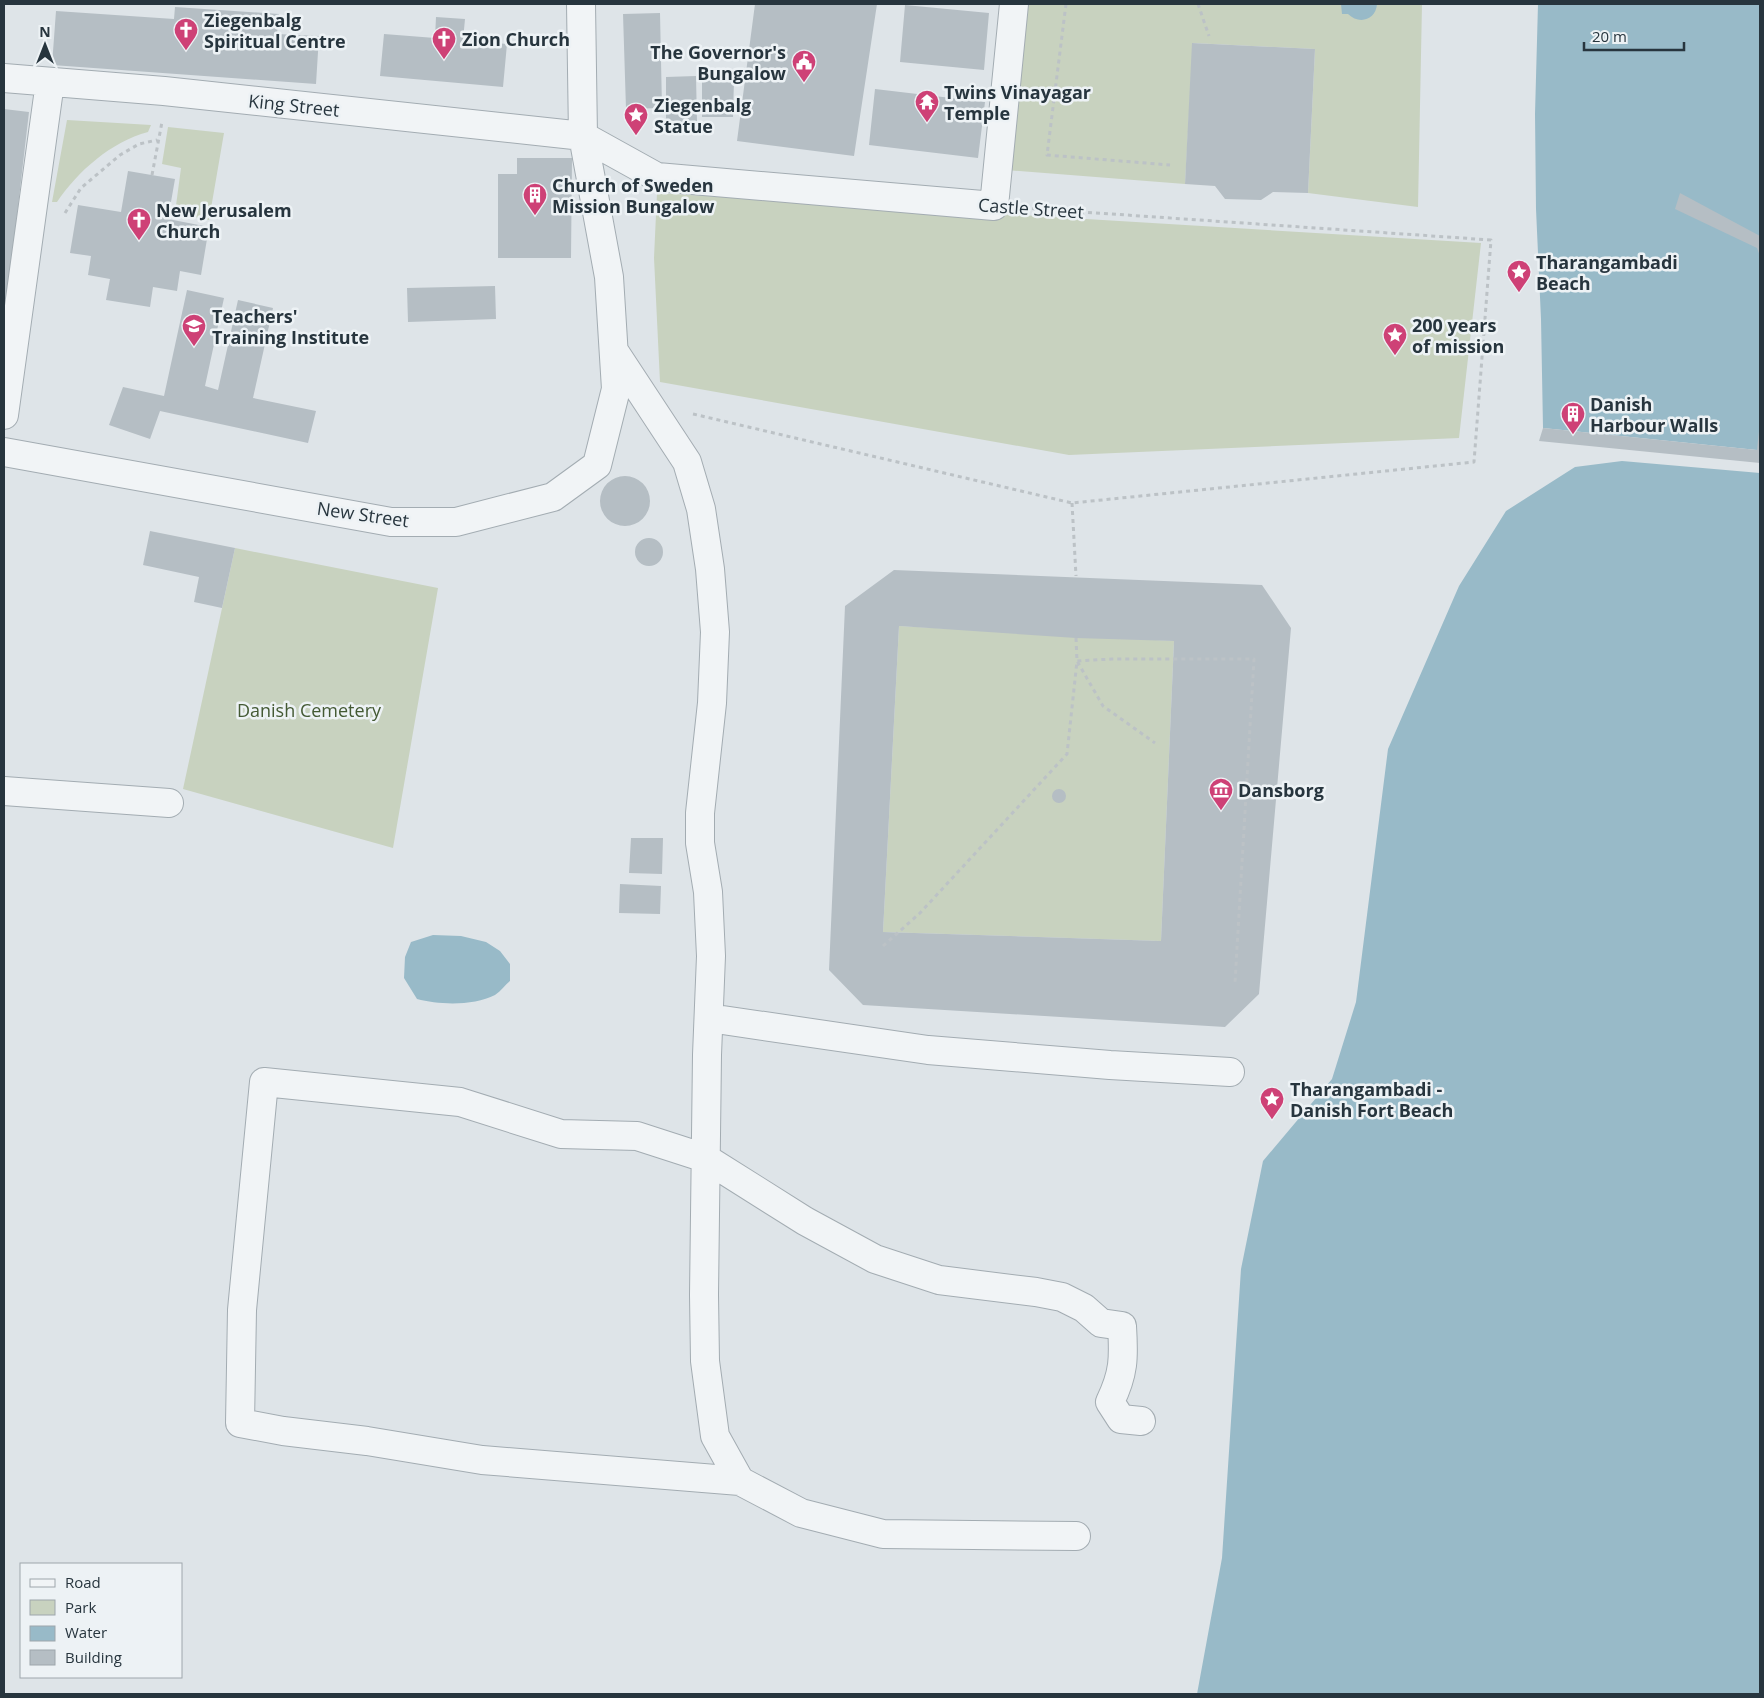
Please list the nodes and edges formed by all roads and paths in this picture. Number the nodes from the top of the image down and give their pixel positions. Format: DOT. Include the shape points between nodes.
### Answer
graph roads {
  1 [pos="581,4"];
  2 [pos="1014,4"];
  3 [pos="1066,4"];
  4 [pos="1198,4"];
  5 [pos="1209,36"];
  6 [pos="4,78"];
  7 [pos="50,82"];
  8 [pos="162,123"];
  9 [pos="583,136"];
  10 [pos="157,140"];
  11 [pos="1170,165"];
  12 [pos="152,175"];
  13 [pos="994,206"];
  14 [pos="64,214"];
  15 [pos="614,351"];
  16 [pos="650,404"];
  17 [pos="4,415"];
  18 [pos="4,452"];
  19 [pos="1072,504"];
  20 [pos="1076,576"];
  21 [pos="1076,638"];
  22 [pos="1077,661"];
  23 [pos="1155,743"];
  24 [pos="4,791"];
  25 [pos="169,802"];
  26 [pos="883,946"];
  27 [pos="1235,982"];
  28 [pos="709,1018"];
  29 [pos="1230,1072"];
  30 [pos="705,1158"];
  31 [pos="1141,1421"];
  32 [pos="740,1481"];
  33 [pos="1076,1536"];
  1 -- 9 [label="street, New Street"];
  2 -- 13 [label="street"];
  3 -- 11 [label="path" via="1047,155"];
  4 -- 5 [label="path"];
  6 -- 7 [label="street, King Street"];
  7 -- 9 [label="street, King Street" via="164,91"];
  7 -- 17 [label="street"];
  8 -- 10 [label="path"];
  9 -- 13 [label="street, Castle Street" via="657,177"];
  9 -- 15 [label="street, New Street" via="609,277"];
  10 -- 12 [label="path"];
  10 -- 14 [label="path" via="139,144 120,155 81,188"];
  13 -- 19 [label="path, Castle Street" via="1491,240 1474,462"];
  15 -- 16 [label="street"];
  15 -- 18 [label="street, New Street" via="616,389 597,465 553,497 456,522 391,522"];
  16 -- 19 [label="path"];
  16 -- 28 [label="street" via="687,462 701,509 710,569 715,632 713,694 700,813 700,843 708,892"];
  19 -- 20 [label="path"];
  21 -- 22 [label="path"];
  22 -- 23 [label="path" via="1103,706"];
  22 -- 26 [label="path" via="1067,754 920,912"];
  22 -- 27 [label="path" via="1254,659"];
  24 -- 25 [label="street"];
  28 -- 29 [label="street" via="928,1050"];
  28 -- 30 [label="street"];
  30 -- 31 [label="street" via="805,1221 875,1258 938,1280 1062,1297 1084,1308 1101,1323 1122,1326 1124,1361 1110,1402 1121,1419"];
  30 -- 32 [label="street" via="705,1361 715,1436"];
  30 -- 32 [label="street" via="637,1136 561,1134 460,1102 264,1082 242,1310 240,1423 482,1460"];
  32 -- 33 [label="street" via="801,1513 883,1534"];
}
